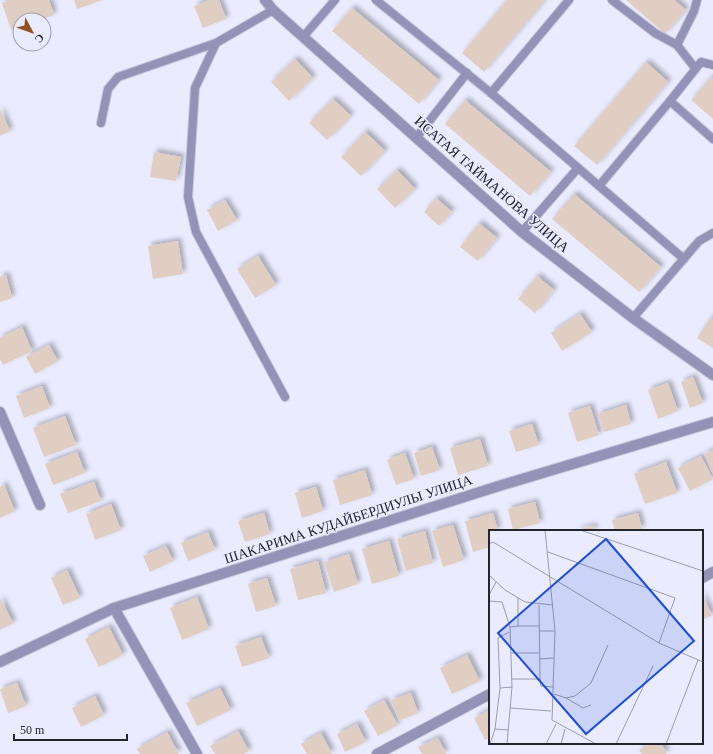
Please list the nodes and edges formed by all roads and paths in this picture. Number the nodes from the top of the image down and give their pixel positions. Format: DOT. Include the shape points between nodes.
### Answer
graph roads {
  1 [pos="265,0"];
  2 [pos="335,0"];
  3 [pos="569,0"];
  4 [pos="612,0"];
  5 [pos="697,0"];
  6 [pos="381,1"];
  7 [pos="273,10"];
  8 [pos="303,37"];
  9 [pos="216,44"];
  10 [pos="677,45"];
  11 [pos="713,65"];
  12 [pos="695,68"];
  13 [pos="467,73"];
  14 [pos="491,93"];
  15 [pos="670,101"];
  16 [pos="101,123"];
  17 [pos="416,138"];
  18 [pos="713,139"];
  19 [pos="578,168"];
  20 [pos="599,186"];
  21 [pos="522,232"];
  22 [pos="713,233"];
  23 [pos="684,259"];
  24 [pos="633,318"];
  25 [pos="713,375"];
  26 [pos="286,397"];
  27 [pos="0,412"];
  28 [pos="713,422"];
  29 [pos="40,504"];
  30 [pos="713,572"];
  31 [pos="703,577"];
  32 [pos="114,608"];
  33 [pos="0,662"];
  34 [pos="489,695"];
  35 [pos="196,754"];
  36 [pos="377,754"];
  1 -- 7 [label="street, ИСАТАЯ ТАЙМАНОВА УЛИЦА"];
  2 -- 8 [label="lane"];
  3 -- 14 [label="lane"];
  4 -- 10 [label="lane" via="655,33"];
  5 -- 10 [label="lane"];
  6 -- 13 [label="lane"];
  7 -- 8 [label="street, ИСАТАЯ ТАЙМАНОВА УЛИЦА"];
  7 -- 9 [label="lane"];
  8 -- 17 [label="street, ИСАТАЯ ТАЙМАНОВА УЛИЦА"];
  9 -- 16 [label="lane" via="118,77 108,88"];
  9 -- 26 [label="lane" via="194,88 188,197 196,232"];
  10 -- 12 [label="lane"];
  11 -- 12 [label="lane" via="701,62"];
  12 -- 15 [label="lane"];
  13 -- 14 [label="lane"];
  13 -- 17 [label="lane"];
  14 -- 19 [label="lane"];
  15 -- 18 [label="lane"];
  15 -- 20 [label="lane"];
  17 -- 21 [label="street, ИСАТАЯ ТАЙМАНОВА УЛИЦА"];
  19 -- 20 [label="lane"];
  19 -- 21 [label="lane"];
  20 -- 23 [label="lane"];
  21 -- 24 [label="street, ИСАТАЯ ТАЙМАНОВА УЛИЦА"];
  22 -- 23 [label="lane" via="699,242"];
  23 -- 24 [label="lane"];
  24 -- 25 [label="street, ИСАТАЯ ТАЙМАНОВА УЛИЦА"];
  27 -- 29 [label="street"];
  28 -- 32 [label="street, ШАКАРИМА КУДАЙБЕРДИУЛЫ УЛИЦА" via="502,485"];
  30 -- 31 [label="street"];
  32 -- 33 [label="street, ШАКАРИМА КУДАЙБЕРДИУЛЫ УЛИЦА"];
  32 -- 35 [label="street"];
  34 -- 36 [label="street"];
}
